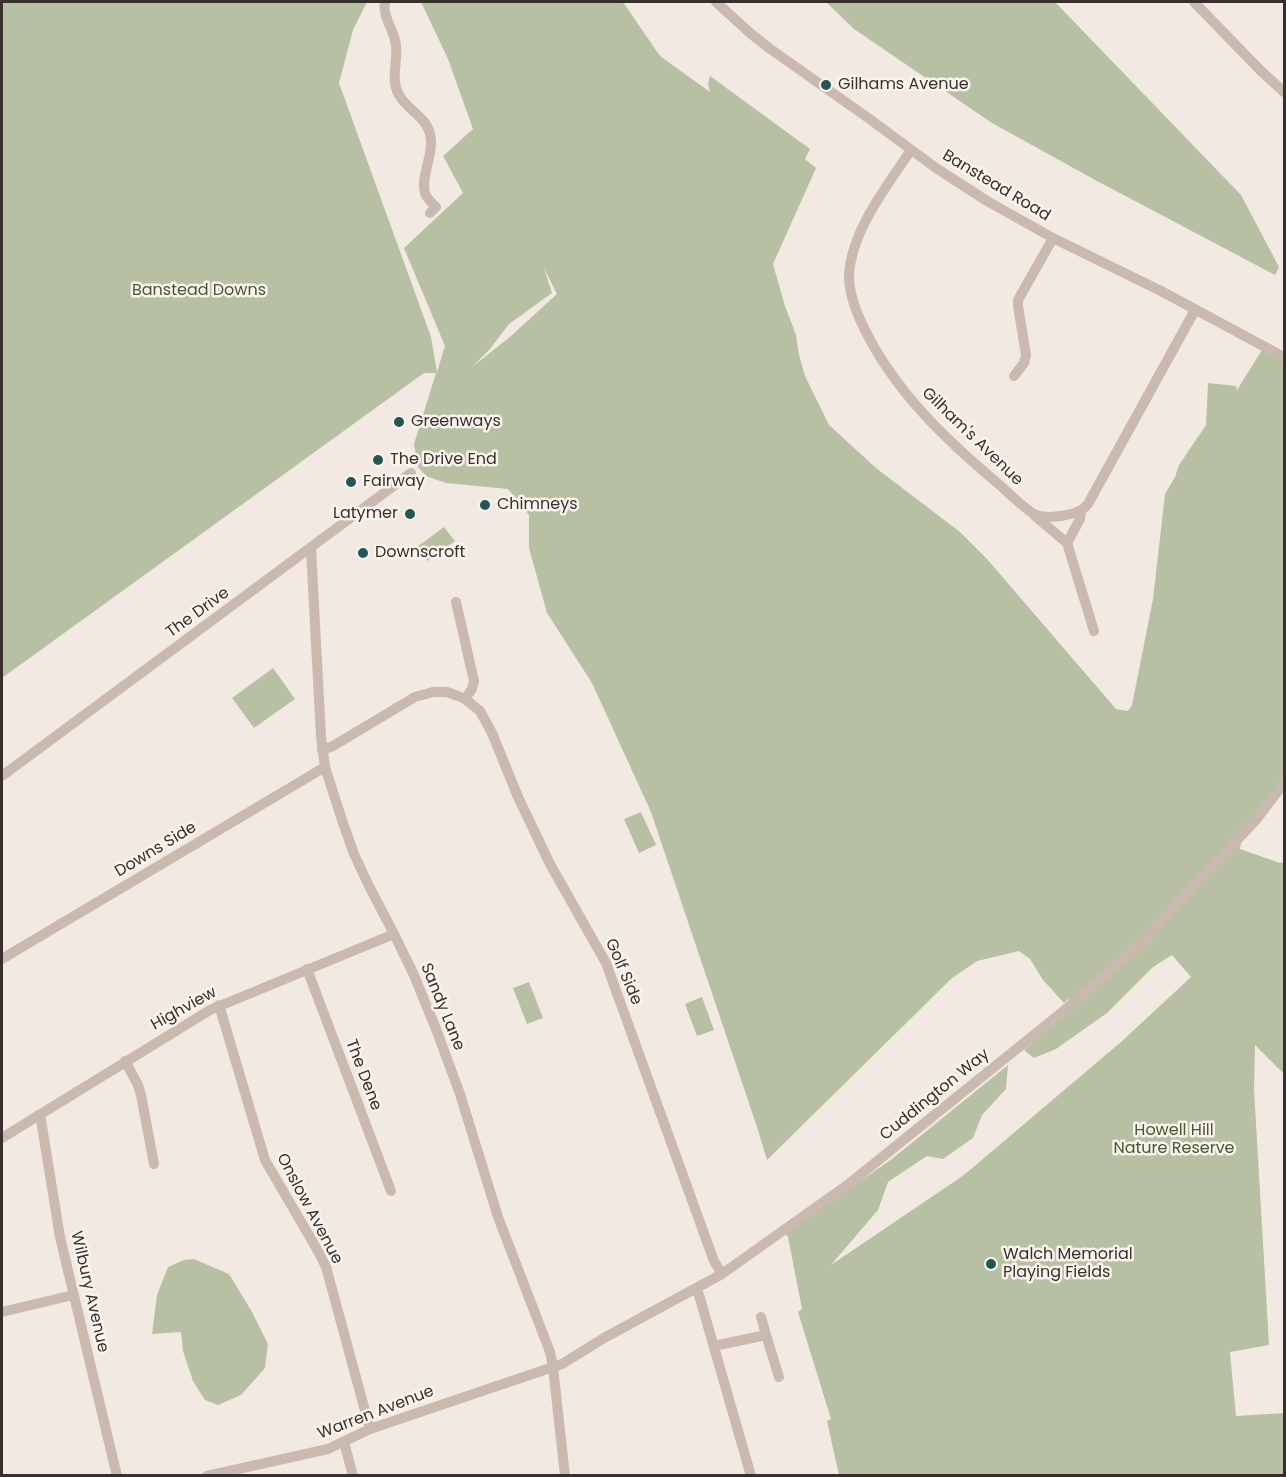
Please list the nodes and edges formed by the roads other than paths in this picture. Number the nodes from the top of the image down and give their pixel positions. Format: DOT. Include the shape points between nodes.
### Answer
graph roads {
  1 [pos="385,2"];
  2 [pos="716,2"];
  3 [pos="1194,2"];
  4 [pos="1284,92"];
  5 [pos="911,150"];
  6 [pos="430,213"];
  7 [pos="1053,238"];
  8 [pos="1195,310"];
  9 [pos="1284,357"];
  10 [pos="1014,376"];
  11 [pos="411,473"];
  12 [pos="1080,510"];
  13 [pos="1035,515"];
  14 [pos="1067,543"];
  15 [pos="311,549"];
  16 [pos="456,602"];
  17 [pos="1094,631"];
  18 [pos="465,699"];
  19 [pos="322,750"];
  20 [pos="325,766"];
  21 [pos="2,776"];
  22 [pos="1284,783"];
  23 [pos="394,934"];
  24 [pos="2,959"];
  25 [pos="307,969"];
  26 [pos="219,1005"];
  27 [pos="125,1061"];
  28 [pos="38,1115"];
  29 [pos="2,1138"];
  30 [pos="154,1164"];
  31 [pos="391,1191"];
  32 [pos="722,1274"];
  33 [pos="697,1288"];
  34 [pos="73,1295"];
  35 [pos="2,1312"];
  36 [pos="761,1317"];
  37 [pos="766,1335"];
  38 [pos="714,1346"];
  39 [pos="553,1367"];
  40 [pos="778,1377"];
  41 [pos="370,1429"];
  42 [pos="344,1442"];
  43 [pos="117,1476"];
  44 [pos="207,1476"];
  45 [pos="353,1476"];
  46 [pos="565,1476"];
  47 [pos="751,1476"];
  1 -- 6 [label="street" via="397,48 397,92 426,122 431,136 424,188 436,207"];
  2 -- 5 [label="street, Banstead Road" via="750,33"];
  3 -- 4 [label="street"];
  5 -- 7 [label="street, Banstead Road" via="987,201"];
  5 -- 13 [label="street, Gilham's Avenue" via="860,235 850,271 853,303 876,351 906,395 936,428"];
  7 -- 8 [label="street, Banstead Road"];
  7 -- 10 [label="street" via="1018,300 1026,355"];
  8 -- 9 [label="street, Banstead Road"];
  8 -- 12 [label="street" via="1088,504"];
  11 -- 15 [label="street, The Drive"];
  12 -- 13 [label="street" via="1068,515"];
  12 -- 14 [label="street" via="1080,519"];
  13 -- 14 [label="street, Gilham's Avenue"];
  14 -- 17 [label="street"];
  15 -- 19 [label="street, Sandy Lane"];
  15 -- 21 [label="street, The Drive"];
  16 -- 18 [label="street" via="474,681"];
  18 -- 19 [label="street" via="447,692 415,697"];
  18 -- 32 [label="street, Golf Side" via="480,711 492,733 550,864 606,963"];
  19 -- 20 [label="street, Sandy Lane"];
  20 -- 23 [label="street, Sandy Lane" via="354,854"];
  20 -- 24 [label="street, Downs Side"];
  22 -- 32 [label="street, Cuddington Way" via="1256,820 1136,949 850,1183"];
  23 -- 25 [label="street, Highview"];
  23 -- 39 [label="street, Sandy Lane" via="414,973 452,1072 498,1217"];
  25 -- 26 [label="street, Highview"];
  25 -- 31 [label="street, The Dene"];
  26 -- 27 [label="street, Highview"];
  26 -- 41 [label="street, Onslow Avenue" via="265,1160 326,1267"];
  27 -- 28 [label="street, Highview"];
  27 -- 30 [label="street" via="141,1095"];
  28 -- 29 [label="street, Highview"];
  28 -- 34 [label="street, Wilbury Avenue"];
  32 -- 33 [label="street, Cuddington Way"];
  33 -- 38 [label="street"];
  33 -- 39 [label="street, Cuddington Way"];
  34 -- 35 [label="street"];
  34 -- 43 [label="street, Wilbury Avenue"];
  36 -- 37 [label="street"];
  37 -- 38 [label="street"];
  37 -- 40 [label="street"];
  38 -- 47 [label="street"];
  39 -- 41 [label="street, Warren Avenue"];
  39 -- 46 [label="street, Sandy Lane"];
  41 -- 42 [label="street, Warren Avenue"];
  42 -- 44 [label="street, Warren Avenue" via="310,1454"];
  42 -- 45 [label="street"];
}
